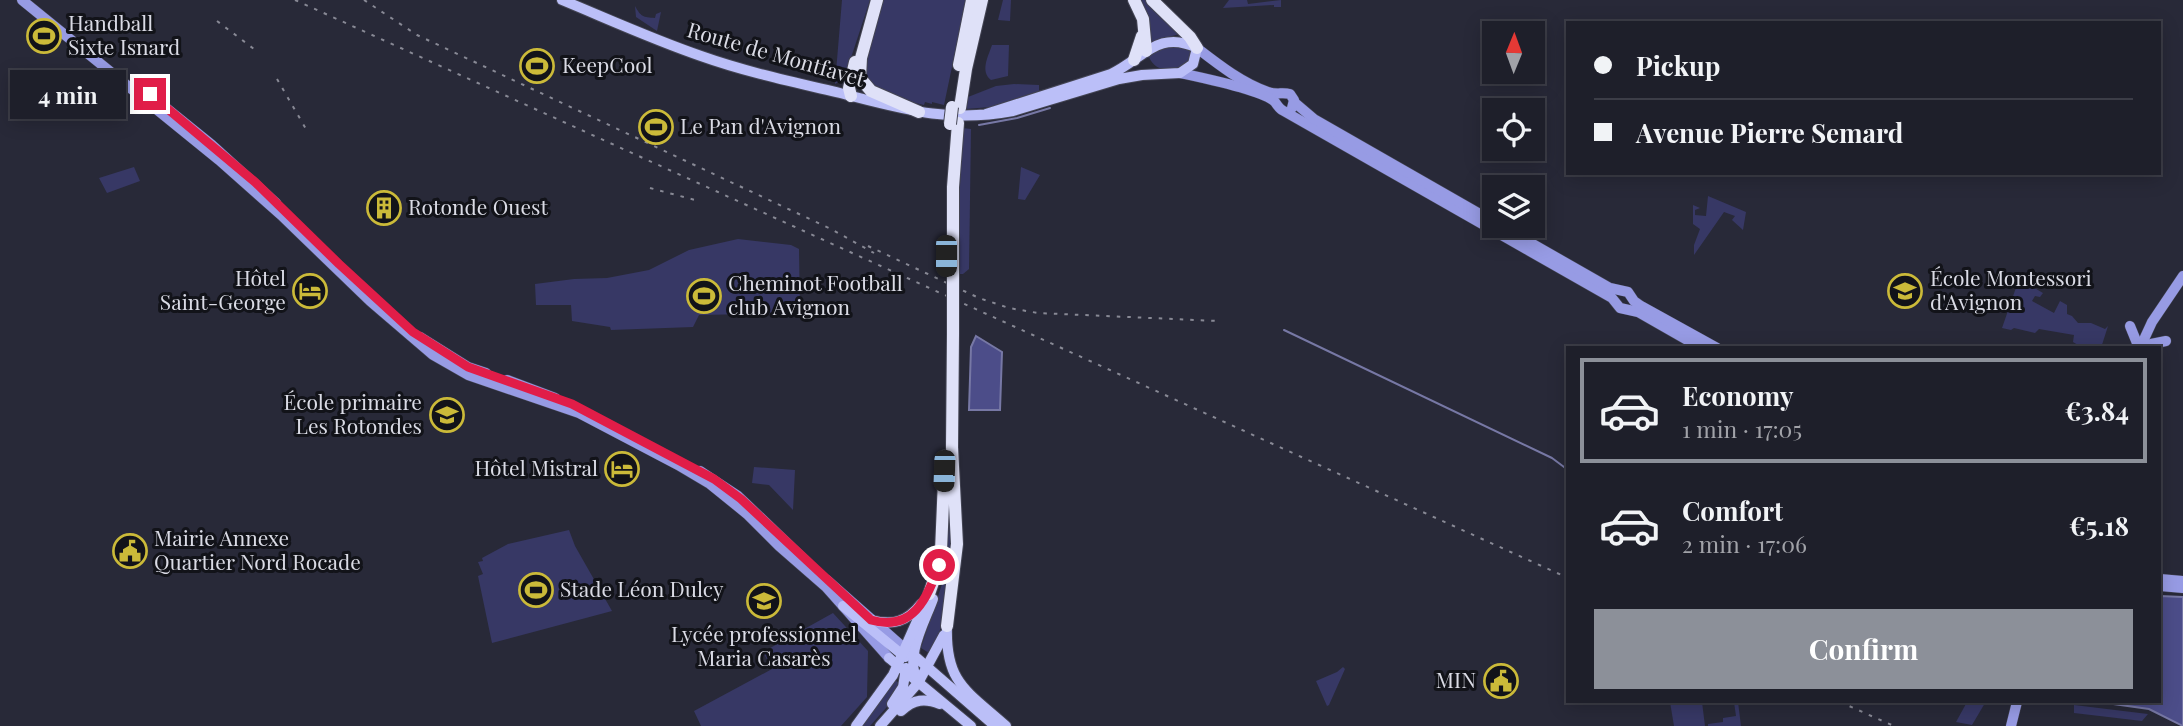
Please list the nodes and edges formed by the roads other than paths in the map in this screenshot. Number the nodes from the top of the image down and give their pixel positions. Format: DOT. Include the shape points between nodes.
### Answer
graph roads {
  1 [pos="22,0"];
  2 [pos="31,0"];
  3 [pos="562,0"];
  4 [pos="875,0"];
  5 [pos="1134,0"];
  6 [pos="1152,0"];
  7 [pos="980,2"];
  8 [pos="1144,29"];
  9 [pos="1197,48"];
  10 [pos="1146,51"];
  11 [pos="1133,60"];
  12 [pos="857,73"];
  13 [pos="1160,73"];
  14 [pos="1180,73"];
  15 [pos="844,95"];
  16 [pos="1294,102"];
  17 [pos="1280,103"];
  18 [pos="919,113"];
  19 [pos="986,114"];
  20 [pos="1482,215"];
  21 [pos="1521,238"];
  22 [pos="2183,276"];
  23 [pos="1618,297"];
  24 [pos="1631,305"];
  25 [pos="2130,326"];
  26 [pos="949,331"];
  27 [pos="2166,341"];
  28 [pos="1697,346"];
  29 [pos="1713,346"];
  30 [pos="2140,346"];
  31 [pos="2142,346"];
  32 [pos="2146,346"];
  33 [pos="939,565"];
  34 [pos="2161,579"];
  35 [pos="2183,581"];
  36 [pos="2161,586"];
  37 [pos="2183,588"];
  38 [pos="929,594"];
  39 [pos="843,606"];
  40 [pos="871,620"];
  41 [pos="947,626"];
  42 [pos="910,665"];
  43 [pos="2017,703"];
  44 [pos="945,705"];
  45 [pos="856,726"];
  46 [pos="880,726"];
  47 [pos="971,726"];
  48 [pos="986,726"];
  49 [pos="995,726"];
  50 [pos="1006,726"];
  51 [pos="2011,726"];
  1 -- 39 [label="main road" via="219,160 433,355 468,375 579,413 688,470 747,514"];
  2 -- 40 [label="main road" via="255,182 413,332 468,367 572,404 714,479"];
  3 -- 15 [label="main road, Route de Montfavet" via="702,57"];
  4 -- 12 [label="highway"];
  5 -- 8 [label="highway"];
  6 -- 9 [label="highway"];
  7 -- 26 [label="highway, bridge" via="947,168"];
  8 -- 10 [label="highway"];
  8 -- 11 [label="highway"];
  9 -- 10 [label="main road" via="1172,41"];
  9 -- 14 [label="main road" via="1193,64"];
  9 -- 17 [label="main road"];
  10 -- 11 [label="main road, Route de Montfavet"];
  10 -- 13 [label="main road" via="1148,64"];
  11 -- 19 [label="main road, Route de Montfavet" via="1100,78"];
  12 -- 15 [label="highway" via="859,87"];
  12 -- 18 [label="highway" via="871,91"];
  13 -- 14 [label="main road"];
  13 -- 19 [label="main road, Route de Montfavet" via="1119,79 1027,108"];
  14 -- 17 [label="main road"];
  15 -- 18 [label="main road, Route de Montfavet"];
  16 -- 17 [label="main road" via="1290,110"];
  16 -- 17 [label="main road" via="1285,93"];
  16 -- 20 [label="main road" via="1314,119"];
  17 -- 23 [label="main road"];
  18 -- 19 [label="main road, Route de Montfavet"];
  21 -- 23 [label="main road"];
  22 -- 31 [label="main road"];
  23 -- 24 [label="main road" via="1620,308"];
  23 -- 24 [label="main road" via="1630,293"];
  24 -- 28 [label="main road"];
  24 -- 29 [label="main road"];
  25 -- 30 [label="main road"];
  26 -- 33 [label="highway"];
  26 -- 41 [label="highway" via="957,544"];
  27 -- 32 [label="main road"];
  33 -- 38 [label="highway"];
  33 -- 42 [label="main road" via="936,592"];
  34 -- 35 [label="main road"];
  36 -- 37 [label="main road"];
  38 -- 40 [label="main road" via="901,621"];
  38 -- 42 [label="main road"];
  39 -- 42 [label="main road"];
  40 -- 42 [label="main road"];
  41 -- 42 [label="main road" via="942,641"];
  41 -- 50 [label="main road" via="953,674"];
  42 -- 44 [label="main road"];
  42 -- 45 [label="main road"];
  42 -- 46 [label="main road"];
  42 -- 46 [label="main road"];
  42 -- 48 [label="main road"];
  42 -- 49 [label="main road"];
  43 -- 51 [label="main road"];
  44 -- 46 [label="main road" via="916,700"];
  44 -- 47 [label="main road"];
}
